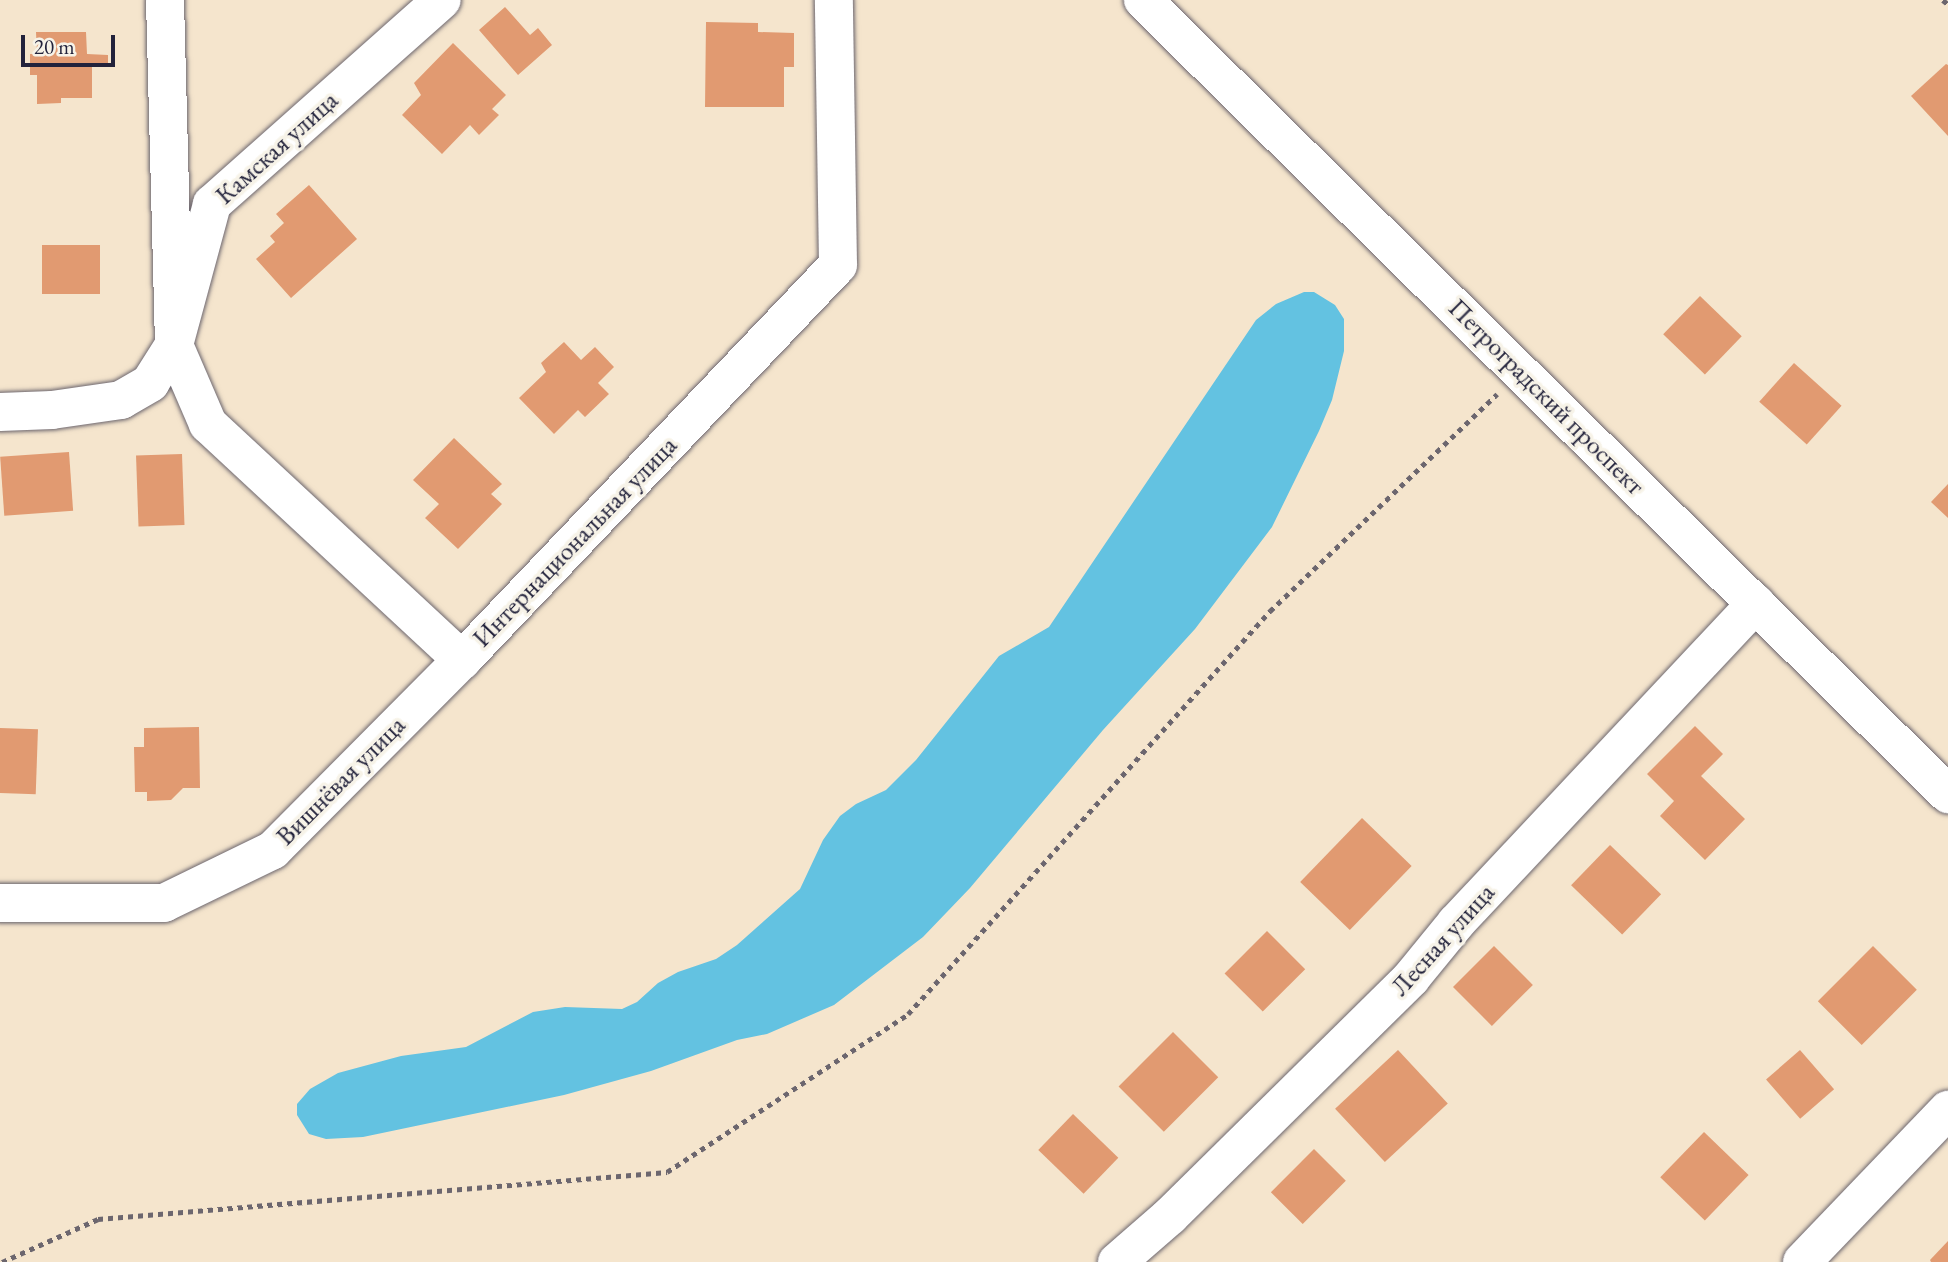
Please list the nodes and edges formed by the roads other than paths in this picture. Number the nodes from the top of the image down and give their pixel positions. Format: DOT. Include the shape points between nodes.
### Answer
graph roads {
  1 [pos="165,0"];
  2 [pos="442,0"];
  3 [pos="834,0"];
  4 [pos="1143,0"];
  5 [pos="174,345"];
  6 [pos="0,412"];
  7 [pos="1756,604"];
  8 [pos="462,660"];
  9 [pos="1948,794"];
  10 [pos="0,903"];
  11 [pos="1948,1110"];
  12 [pos="1117,1262"];
  13 [pos="1802,1262"];
  1 -- 5 [label="street, Интернациональная улица"];
  2 -- 5 [label="street, Камская улица" via="212,204"];
  3 -- 8 [label="street, Интернациональная улица" via="838,265"];
  4 -- 7 [label="street, Петроградский проспект"];
  5 -- 6 [label="street, Камская улица" via="150,383 121,400"];
  5 -- 8 [label="street, Интернациональная улица" via="208,424"];
  7 -- 9 [label="street, Петроградский проспект"];
  7 -- 12 [label="street, Лесная улица" via="1456,923 1411,978 1170,1216"];
  8 -- 10 [label="street, Вишнёвая улица" via="273,850 164,903"];
  11 -- 13 [label="street"];
}
